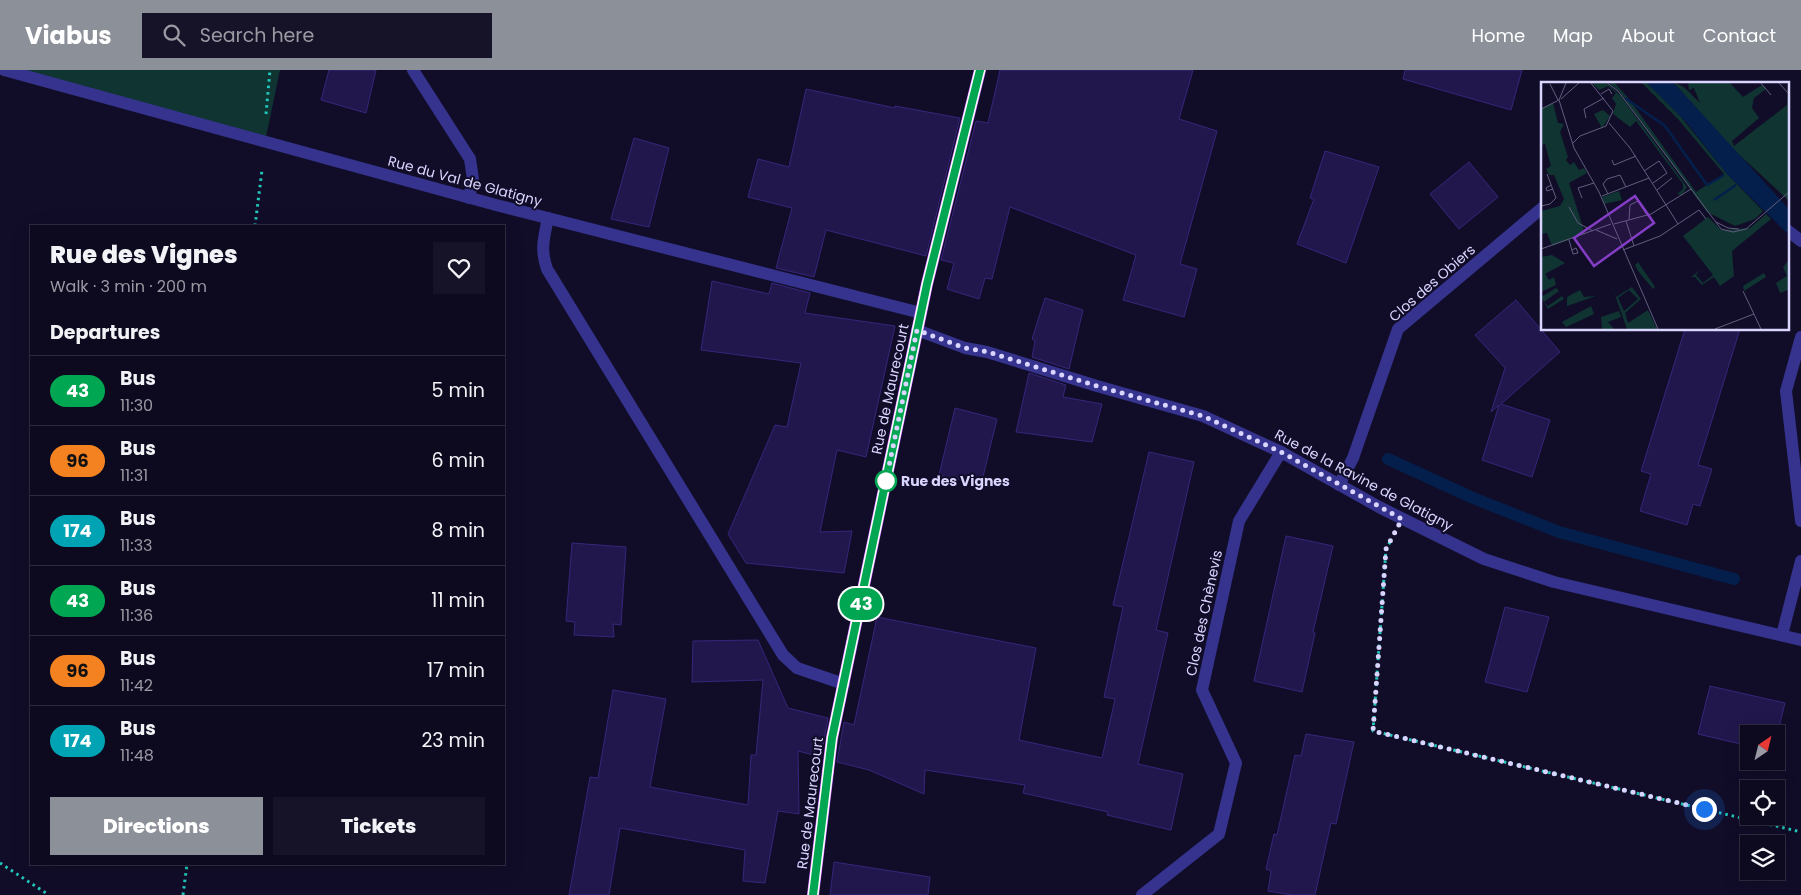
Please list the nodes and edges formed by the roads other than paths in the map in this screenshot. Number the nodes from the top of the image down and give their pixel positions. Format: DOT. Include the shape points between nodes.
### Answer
graph roads {
  1 [pos="4,70"];
  2 [pos="413,70"];
  3 [pos="980,70"];
  4 [pos="469,198"];
  5 [pos="1541,209"];
  6 [pos="548,218"];
  7 [pos="1788,231"];
  8 [pos="1801,241"];
  9 [pos="921,313"];
  10 [pos="917,330"];
  11 [pos="1801,337"];
  12 [pos="1281,452"];
  13 [pos="1339,485"];
  14 [pos="1801,521"];
  15 [pos="1801,561"];
  16 [pos="1782,635"];
  17 [pos="1801,640"];
  18 [pos="844,684"];
  19 [pos="813,895"];
  20 [pos="1142,895"];
  1 -- 4 [label="street, Rue du Val de Glatigny"];
  2 -- 4 [label="street" via="470,159 473,179"];
  3 -- 9 [label="main road, Rue de Maurecourt"];
  4 -- 6 [label="street, Rue du Val de Glatigny"];
  5 -- 13 [label="street, Clos des Obiers" via="1398,329 1350,466"];
  6 -- 9 [label="street, Rue du Val de Glatigny"];
  6 -- 18 [label="street" via="542,244 547,268 783,655 797,668"];
  7 -- 8 [label="street"];
  9 -- 10 [label="main road, Rue de Maurecourt"];
  10 -- 12 [label="street, Rue de la Ravine de Glatigny" via="965,348 1203,416"];
  10 -- 18 [label="main road, Rue de Maurecourt"];
  11 -- 14 [label="street" via="1786,391"];
  12 -- 13 [label="street, Rue de la Ravine de Glatigny"];
  12 -- 20 [label="street, Clos des Chènevis" via="1239,521 1202,690 1236,763 1219,834"];
  13 -- 16 [label="street, Rue de la Ravine de Glatigny" via="1484,560 1554,582"];
  15 -- 16 [label="street"];
  16 -- 17 [label="street, Rue de la Ravine de Glatigny"];
  18 -- 19 [label="main road, Rue de Maurecourt" via="832,738"];
}
